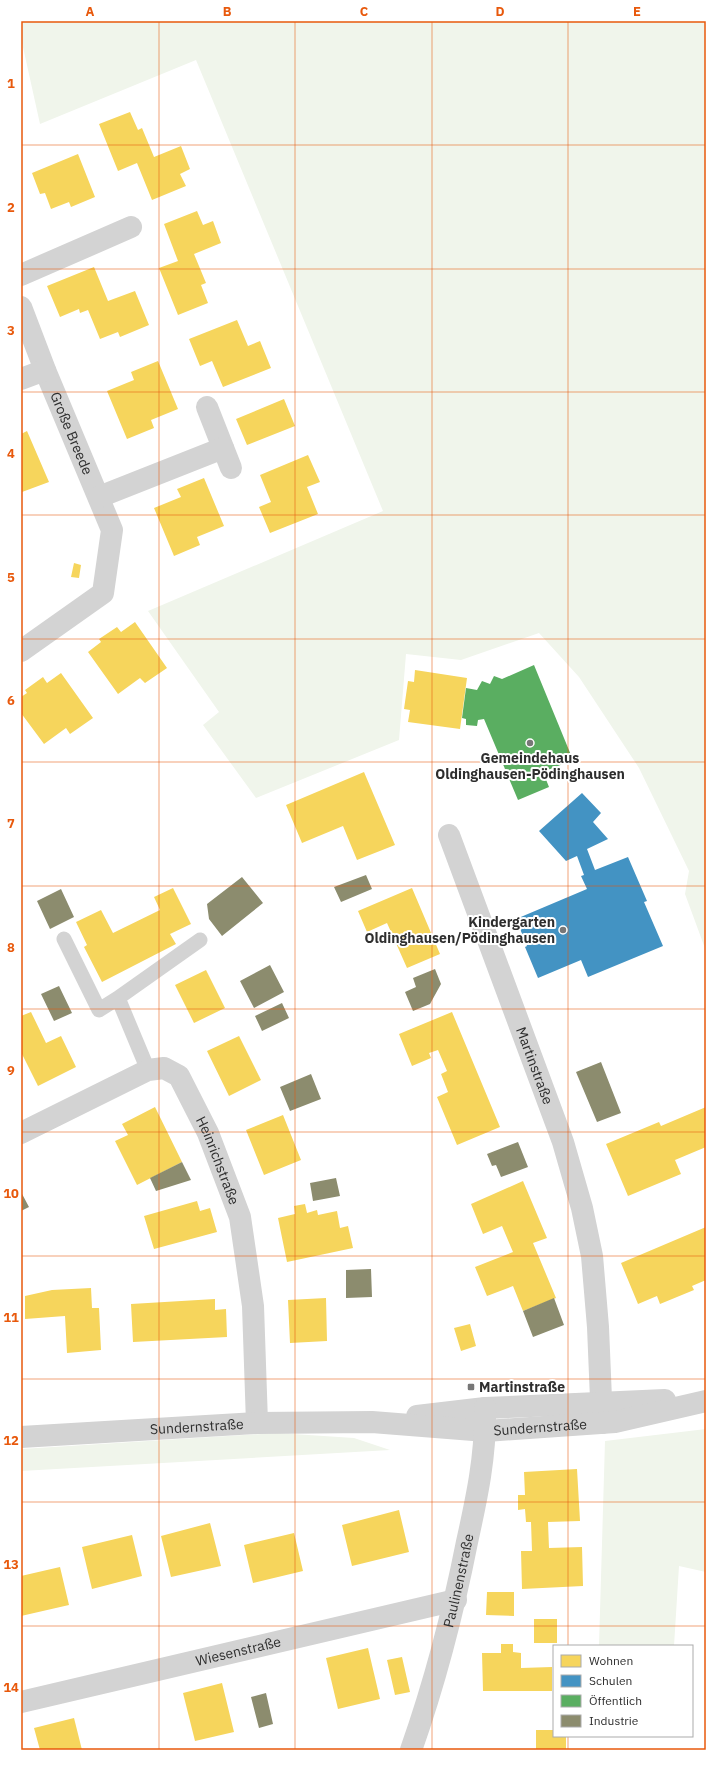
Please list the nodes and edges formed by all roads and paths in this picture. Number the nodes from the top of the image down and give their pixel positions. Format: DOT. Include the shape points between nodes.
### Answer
graph roads {
  1 [pos="131,227"];
  2 [pos="21,275"];
  3 [pos="21,307"];
  4 [pos="45,370"];
  5 [pos="21,379"];
  6 [pos="207,407"];
  7 [pos="223,448"];
  8 [pos="231,468"];
  9 [pos="99,497"];
  10 [pos="21,651"];
  11 [pos="449,835"];
  12 [pos="64,939"];
  13 [pos="200,940"];
  14 [pos="118,998"];
  15 [pos="148,1070"];
  16 [pos="21,1133"];
  17 [pos="706,1400"];
  18 [pos="485,1408"];
  19 [pos="602,1413"];
  20 [pos="372,1422"];
  21 [pos="257,1424"];
  22 [pos="486,1431"];
  23 [pos="21,1437"];
  24 [pos="456,1600"];
  25 [pos="21,1702"];
  26 [pos="411,1750"];
  1 -- 2 [label="street"];
  3 -- 4 [label="street, Große Breede"];
  4 -- 5 [label="street"];
  4 -- 9 [label="street, Große Breede"];
  6 -- 7 [label="street"];
  7 -- 8 [label="street"];
  7 -- 9 [label="street"];
  9 -- 10 [label="street, Große Breede" via="112,530 103,593"];
  11 -- 19 [label="street, Martinstraße" via="563,1142 582,1208 592,1264"];
  12 -- 14 [label="lane" via="99,1010"];
  13 -- 14 [label="lane"];
  14 -- 15 [label="lane"];
  15 -- 16 [label="street, Heinrichstraße"];
  15 -- 21 [label="street, Heinrichstraße" via="164,1068 179,1076 208,1133 240,1217 253,1306"];
  17 -- 19 [label="street, Sundernstraße"];
  18 -- 19 [label="street, Sundernstraße"];
  18 -- 20 [label="street, Sundernstraße"];
  18 -- 22 [label="street, Paulinenstraße"];
  19 -- 22 [label="street, Sundernstraße"];
  20 -- 21 [label="street, Sundernstraße"];
  20 -- 22 [label="street, Sundernstraße"];
  21 -- 23 [label="street, Sundernstraße"];
  22 -- 24 [label="street, Paulinenstraße" via="482,1474"];
  24 -- 25 [label="street, Wiesenstraße"];
  24 -- 26 [label="street, Paulinenstraße" via="431,1692"];
}
